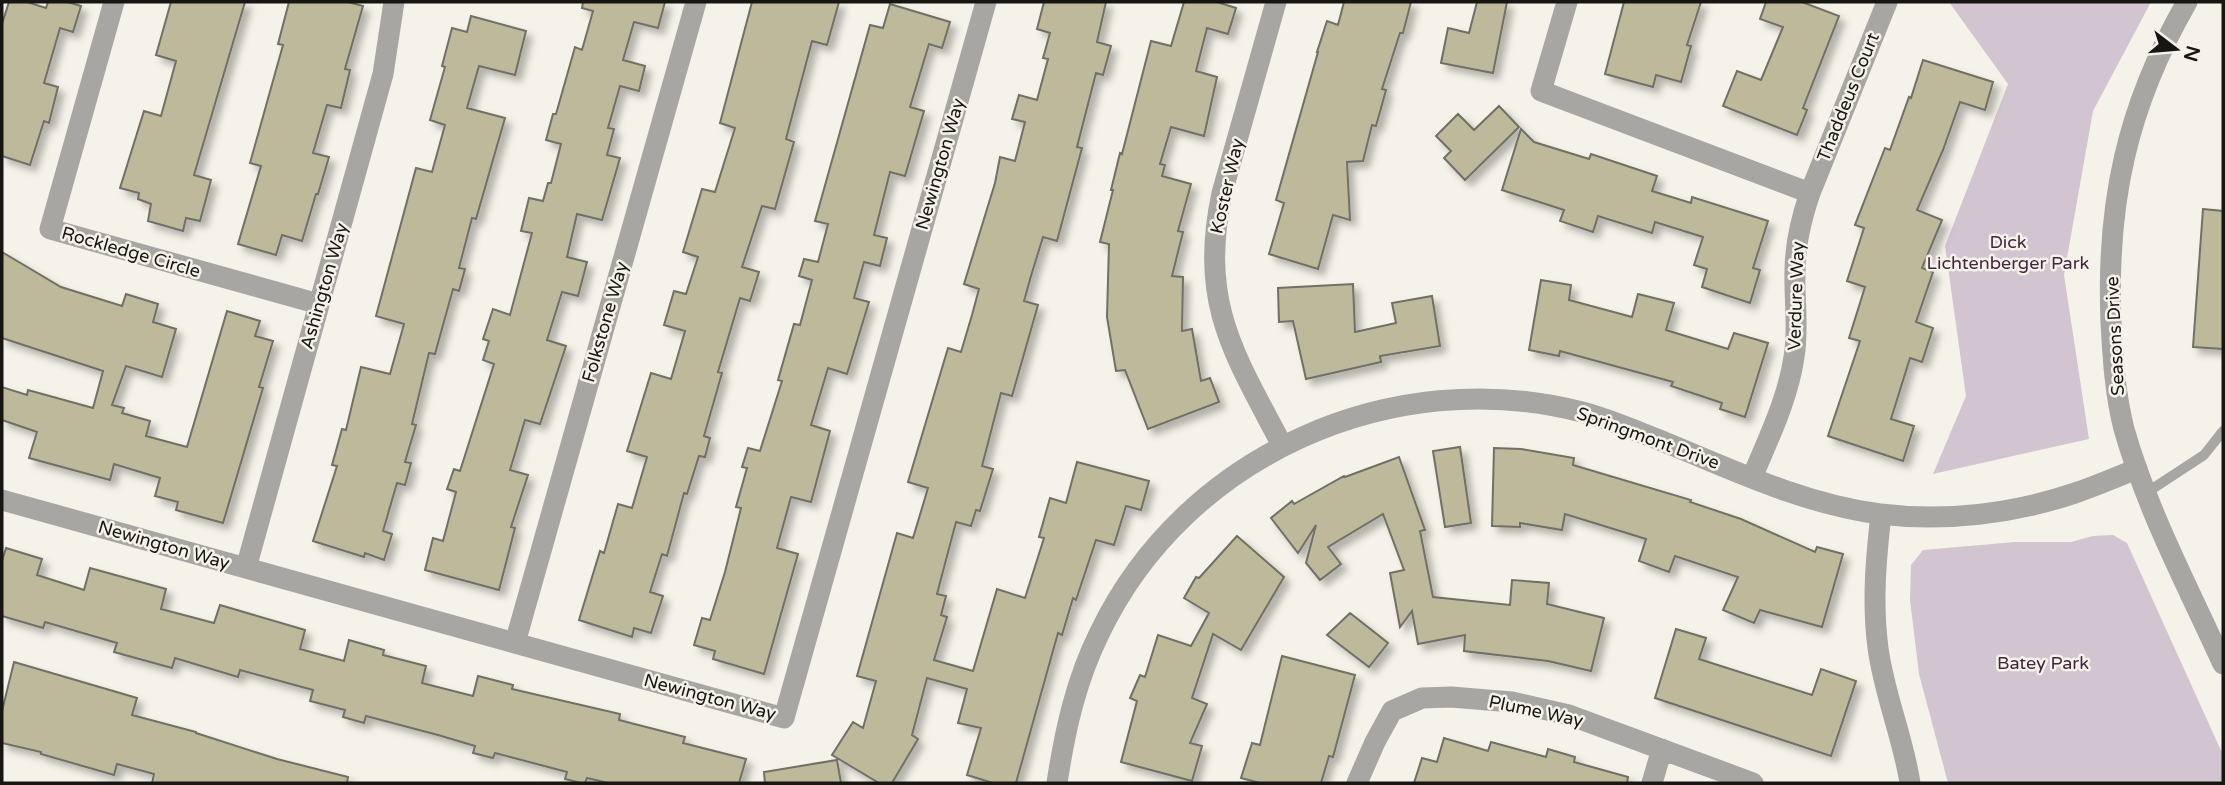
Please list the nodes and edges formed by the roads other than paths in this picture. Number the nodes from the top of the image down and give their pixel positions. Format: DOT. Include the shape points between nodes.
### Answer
graph roads {
  1 [pos="114,2"];
  2 [pos="394,2"];
  3 [pos="696,2"];
  4 [pos="986,2"];
  5 [pos="1276,2"];
  6 [pos="1567,2"];
  7 [pos="1887,2"];
  8 [pos="2188,2"];
  9 [pos="1810,193"];
  10 [pos="319,304"];
  11 [pos="2223,430"];
  12 [pos="1282,445"];
  13 [pos="2137,469"];
  14 [pos="1752,478"];
  15 [pos="2146,493"];
  16 [pos="2,500"];
  17 [pos="1881,514"];
  18 [pos="246,568"];
  19 [pos="515,643"];
  20 [pos="2223,664"];
  21 [pos="1662,749"];
  22 [pos="1057,783"];
  23 [pos="1357,783"];
  24 [pos="1652,783"];
  25 [pos="1753,783"];
  26 [pos="1910,783"];
  1 -- 10 [label="street, Rockledge Circle" via="50,229"];
  2 -- 10 [label="street, Ashington Way" via="383,74"];
  3 -- 19 [label="street, Folkstone Way"];
  4 -- 19 [label="street, Newington Way" via="783,718"];
  5 -- 12 [label="street, Koster Way" via="1222,193 1214,250 1217,297 1227,334"];
  6 -- 9 [label="street" via="1541,91"];
  7 -- 9 [label="street, Thaddeus Court"];
  8 -- 13 [label="street, Seasons Drive" via="2171,30 2137,111 2120,172 2114,217 2112,346 2118,400"];
  9 -- 14 [label="street, Verdure Way" via="1797,242 1794,357 1779,412"];
  10 -- 18 [label="street, Ashington Way"];
  11 -- 15 [label="lane" via="2204,455"];
  12 -- 14 [label="street, Springmont Drive" via="1349,417 1406,404 1464,398 1522,401 1609,420"];
  12 -- 22 [label="street, Springmont Drive" via="1232,476 1186,514 1130,580 1100,631 1078,685"];
  13 -- 15 [label="street, Seasons Drive"];
  13 -- 17 [label="street, Springmont Drive" via="2075,494 2014,509 1921,517"];
  14 -- 17 [label="street, Springmont Drive" via="1821,502"];
  15 -- 20 [label="street, Seasons Drive"];
  16 -- 18 [label="street, Newington Way"];
  17 -- 26 [label="street" via="1874,594 1878,648"];
  18 -- 19 [label="street, Newington Way"];
  21 -- 23 [label="street, Plume Way" via="1569,715 1512,702 1422,698 1392,711"];
  21 -- 24 [label="street"];
  21 -- 25 [label="street, Plume Way"];
}
